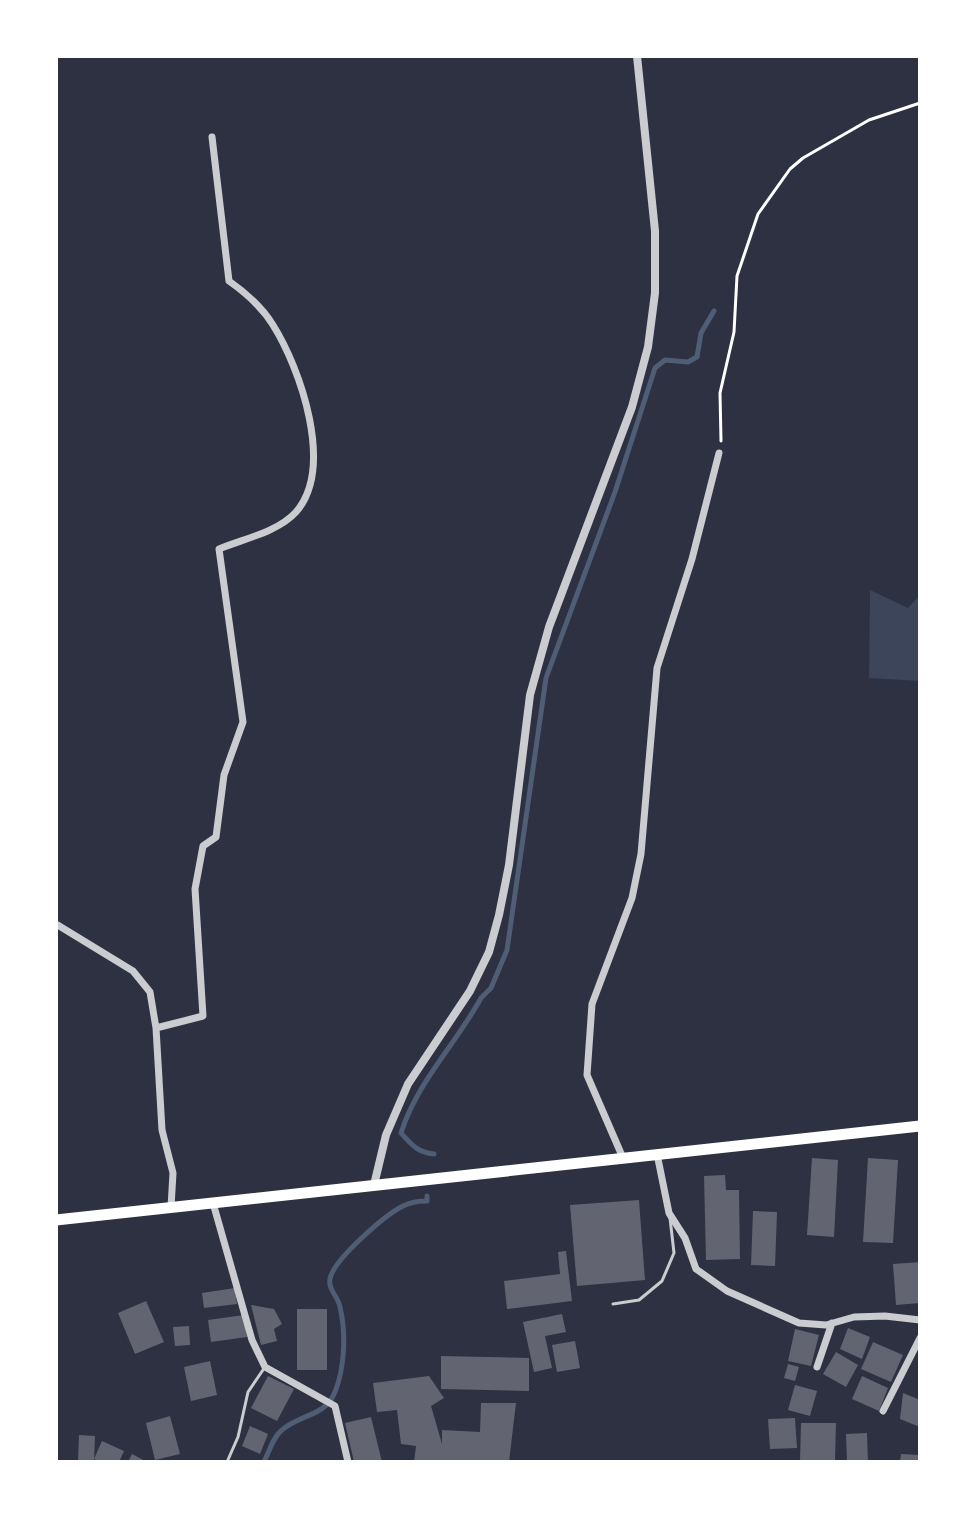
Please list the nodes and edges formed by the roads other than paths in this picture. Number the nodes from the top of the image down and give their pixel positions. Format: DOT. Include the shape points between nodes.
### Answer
graph roads {
  1 [pos="637,56"];
  2 [pos="212,137"];
  3 [pos="719,453"];
  4 [pos="56,924"];
  5 [pos="156,1028"];
  6 [pos="920,1126"];
  7 [pos="657,1154"];
  8 [pos="623,1158"];
  9 [pos="374,1185"];
  10 [pos="213,1203"];
  11 [pos="171,1207"];
  12 [pos="669,1210"];
  13 [pos="56,1220"];
  14 [pos="613,1304"];
  15 [pos="920,1320"];
  16 [pos="832,1323"];
  17 [pos="920,1338"];
  18 [pos="265,1367"];
  19 [pos="817,1367"];
  20 [pos="883,1411"];
  21 [pos="227,1462"];
  22 [pos="348,1462"];
  1 -- 9 [label="street" via="655,231 648,347 632,407 549,627 530,695 509,865 489,952 470,991 408,1084 386,1135"];
  2 -- 5 [label="street" via="229,281 271,322 292,361 311,427 313,477 297,511 274,528 219,549 243,722 224,775 216,837 203,846 195,889 203,1016"];
  3 -- 8 [label="street" via="657,668 641,854 632,898 592,1004 587,1075"];
  4 -- 5 [label="street" via="133,971 150,992"];
  5 -- 11 [label="street" via="162,1130 173,1173"];
  6 -- 7 [label="highway"];
  7 -- 8 [label="highway"];
  7 -- 12 [label="street"];
  8 -- 9 [label="highway"];
  9 -- 10 [label="highway"];
  10 -- 11 [label="highway"];
  10 -- 18 [label="street" via="252,1340"];
  11 -- 13 [label="highway"];
  12 -- 14 [label="lane" via="674,1253 662,1281 639,1300"];
  12 -- 16 [label="street" via="696,1269 727,1291 799,1323"];
  15 -- 16 [label="street" via="854,1317"];
  16 -- 19 [label="street"];
  17 -- 20 [label="street"];
  18 -- 21 [label="lane" via="248,1392"];
  18 -- 22 [label="street" via="335,1406"];
}
